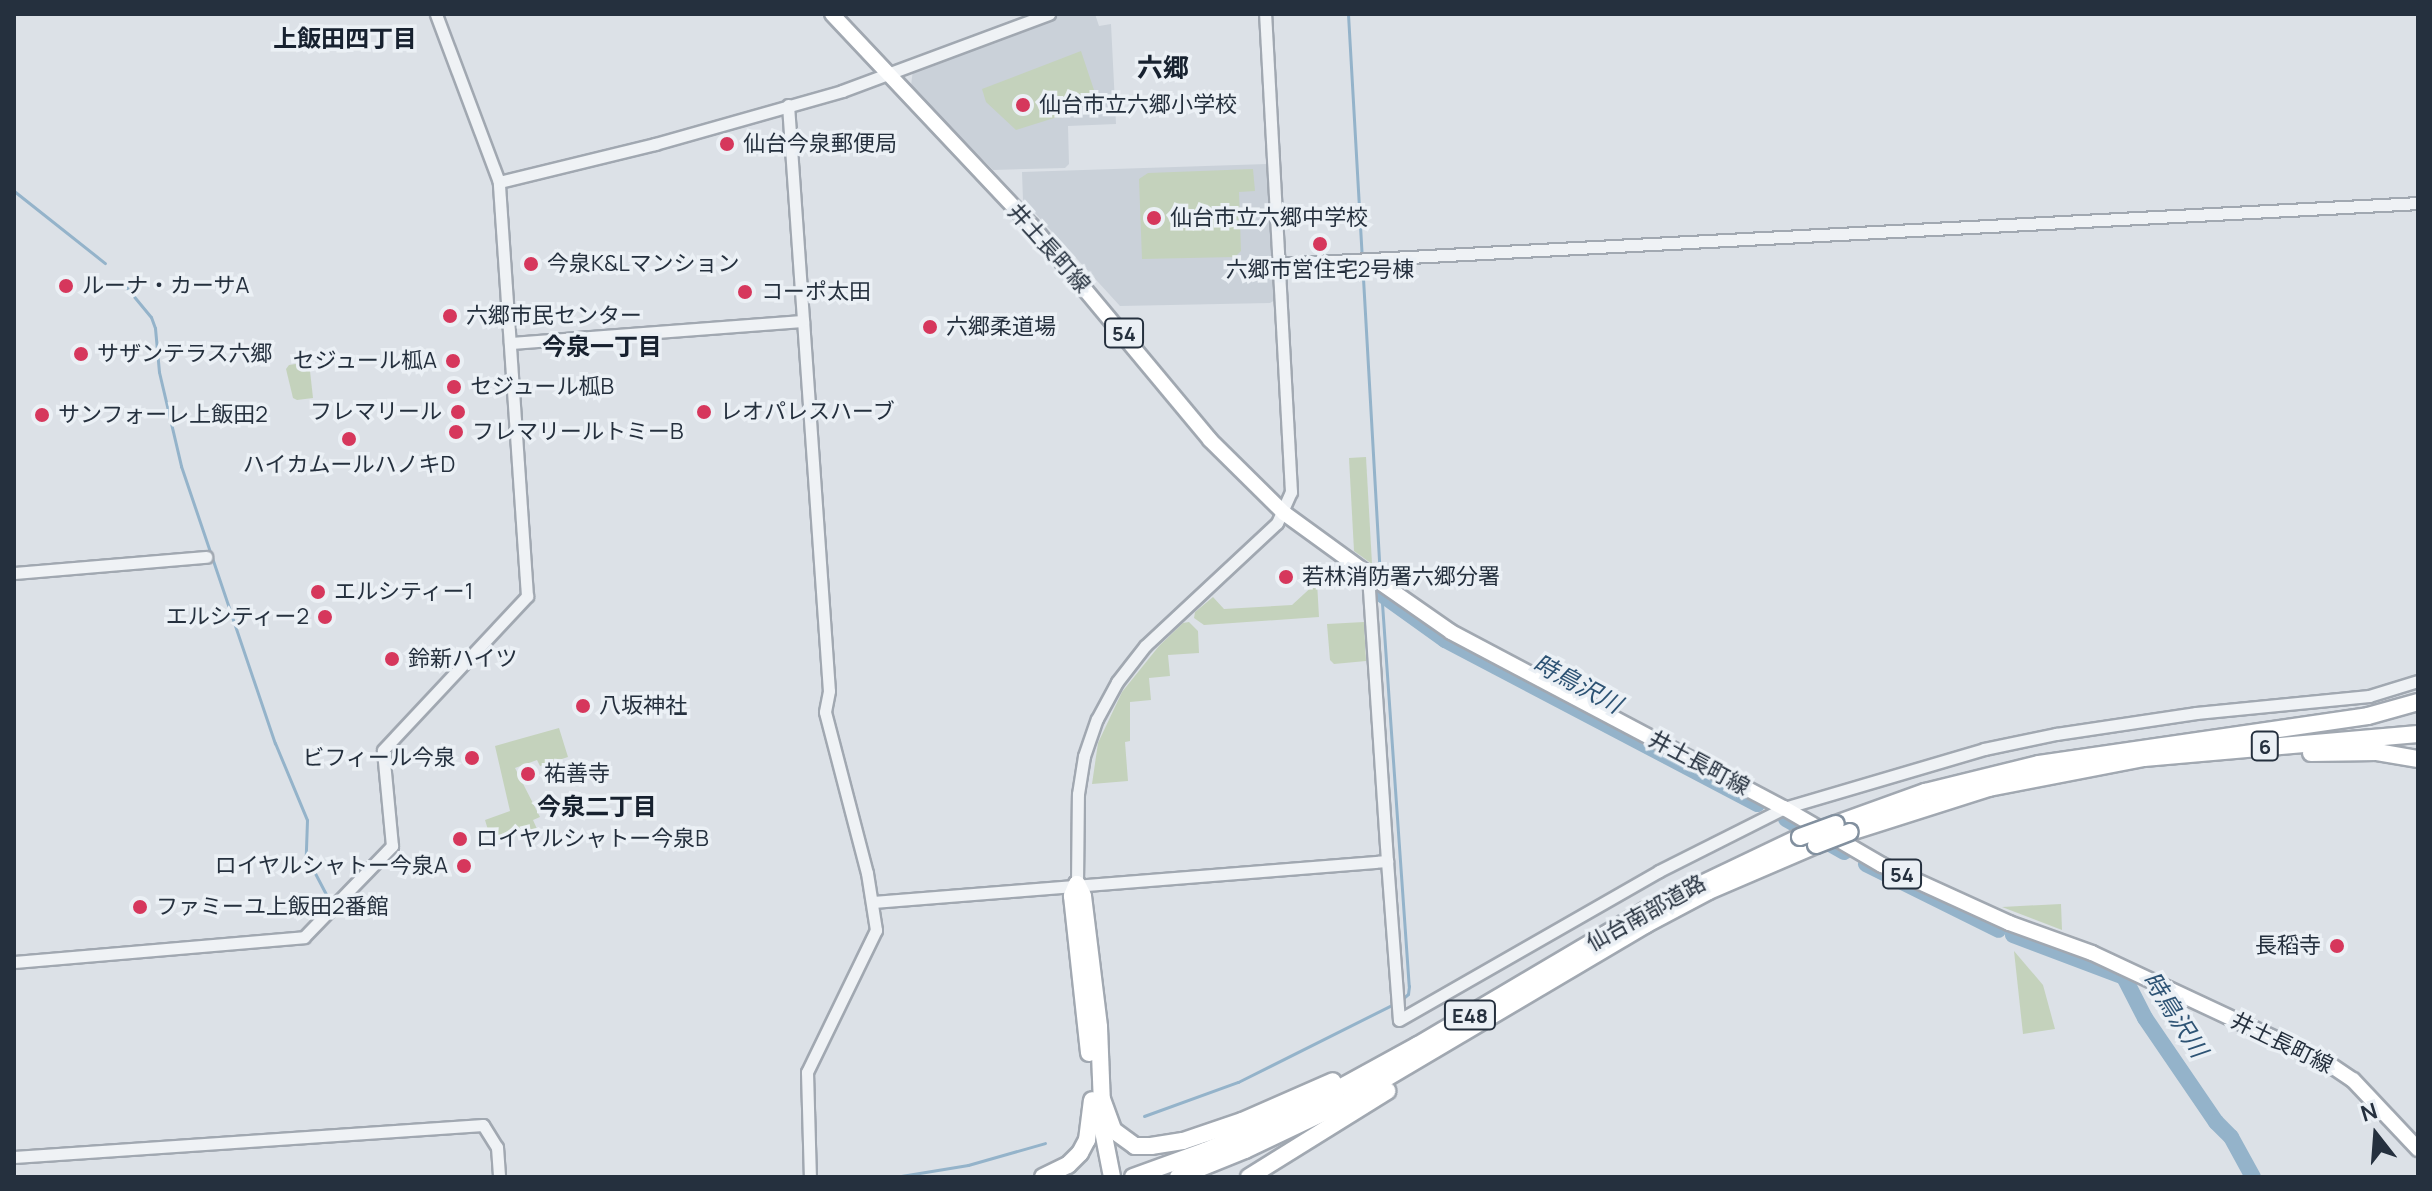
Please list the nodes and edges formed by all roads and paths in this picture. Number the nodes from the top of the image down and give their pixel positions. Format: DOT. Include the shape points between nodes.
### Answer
graph roads {
  1 [pos="436,14"];
  2 [pos="832,14"];
  3 [pos="1049,14"];
  4 [pos="1265,14"];
  5 [pos="885,74"];
  6 [pos="788,105"];
  7 [pos="499,182"];
  8 [pos="2418,203"];
  9 [pos="1278,264"];
  10 [pos="803,321"];
  11 [pos="510,343"];
  12 [pos="1284,513"];
  13 [pos="206,557"];
  14 [pos="14,573"];
  15 [pos="1376,579"];
  16 [pos="2418,681"];
  17 [pos="2418,702"];
  18 [pos="2418,726"];
  19 [pos="2418,734"];
  20 [pos="2194,742"];
  21 [pos="2418,759"];
  22 [pos="2114,765"];
  23 [pos="1784,808"];
  24 [pos="1843,828"];
  25 [pos="1808,841"];
  26 [pos="1387,861"];
  27 [pos="1077,884"];
  28 [pos="873,902"];
  29 [pos="14,962"];
  30 [pos="1514,1004"];
  31 [pos="1418,1045"];
  32 [pos="1097,1100"];
  33 [pos="2418,1149"];
  34 [pos="14,1157"];
  35 [pos="499,1177"];
  36 [pos="810,1177"];
  37 [pos="1043,1177"];
  38 [pos="1104,1177"];
  39 [pos="1112,1177"];
  40 [pos="1133,1177"];
  41 [pos="1178,1177"];
  42 [pos="1249,1177"];
  1 -- 7 [label="street"];
  2 -- 5 [label="main road, 井土長町線 / 54"];
  3 -- 5 [label="street"];
  4 -- 9 [label="street"];
  5 -- 6 [label="street"];
  5 -- 12 [label="main road, 井土長町線 / 54" via="1032,226 1210,440"];
  6 -- 7 [label="street"];
  6 -- 10 [label="street"];
  7 -- 11 [label="street"];
  8 -- 9 [label="street"];
  9 -- 12 [label="street" via="1291,492"];
  10 -- 11 [label="street"];
  10 -- 28 [label="street" via="829,691 825,712"];
  11 -- 29 [label="street" via="527,596 383,750 392,846 304,937"];
  12 -- 15 [label="main road, 井土長町線 / 54"];
  12 -- 27 [label="street" via="1145,646 1110,694 1082,769"];
  13 -- 14 [label="street"];
  15 -- 23 [label="main road, 井土長町線 / 54" via="1451,632"];
  15 -- 26 [label="street"];
  16 -- 23 [label="street" via="2369,696 2056,734 1984,749"];
  17 -- 20 [label="highway, 6" via="2368,716"];
  18 -- 20 [label="highway, 6"];
  19 -- 22 [label="highway, 6" via="2219,750"];
  20 -- 24 [label="highway, 仙台南部道路 / E48" via="1986,776 1925,792"];
  21 -- 22 [label="highway, 6" via="2355,752"];
  22 -- 24 [label="highway, 仙台南部道路 / E48" via="1989,788"];
  23 -- 26 [label="street" via="1659,871 1399,1020"];
  23 -- 33 [label="main road, 井土長町線 / 54" via="1882,865 2009,923 2092,953 2329,1064 2353,1080"];
  24 -- 25 [label="highway, 仙台南部道路 / E48, bridge"];
  25 -- 30 [label="highway, 仙台南部道路 / E48" via="1589,957"];
  25 -- 31 [label="highway, 仙台南部道路 / E48" via="1645,911"];
  26 -- 27 [label="street"];
  27 -- 28 [label="street"];
  27 -- 32 [label="highway" via="1072,896"];
  28 -- 36 [label="street" via="876,930 807,1072"];
  30 -- 41 [label="highway, 仙台南部道路 / E48" via="1344,1103"];
  30 -- 42 [label="highway" via="1424,1068"];
  31 -- 32 [label="highway" via="1242,1121 1165,1145 1135,1146 1107,1119"];
  31 -- 40 [label="highway, 仙台南部道路 / E48" via="1280,1119"];
  32 -- 37 [label="highway" via="1080,1153"];
  32 -- 38 [label="highway"];
  32 -- 39 [label="highway"];
  34 -- 35 [label="street" via="483,1125 497,1147"];
}
